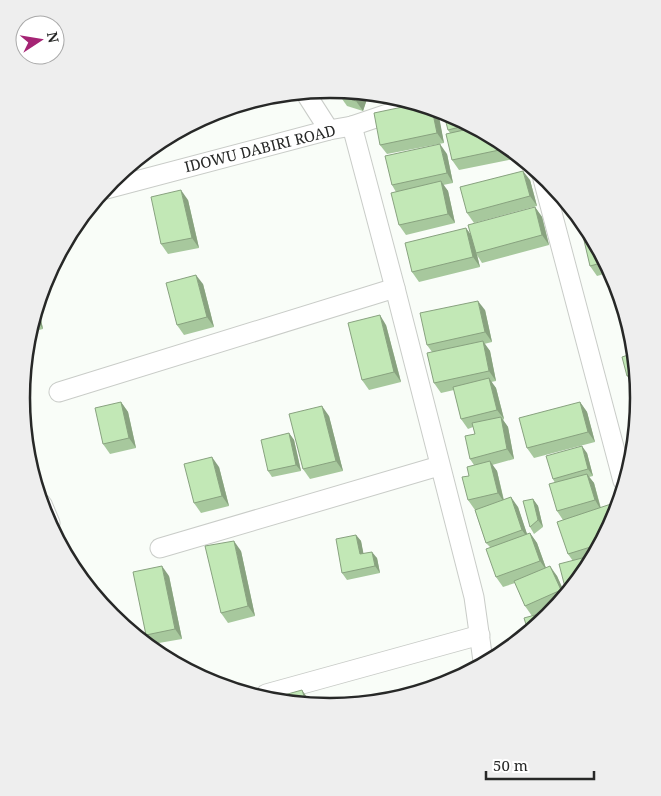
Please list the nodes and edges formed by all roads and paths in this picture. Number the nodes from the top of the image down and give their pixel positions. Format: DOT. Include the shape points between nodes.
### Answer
graph roads {
  1 [pos="309,98"];
  2 [pos="406,108"];
  3 [pos="352,126"];
  4 [pos="329,130"];
  5 [pos="118,186"];
  6 [pos="546,189"];
  7 [pos="396,288"];
  8 [pos="59,392"];
  9 [pos="439,466"];
  10 [pos="621,475"];
  11 [pos="160,548"];
  12 [pos="480,635"];
  13 [pos="483,657"];
  14 [pos="271,693"];
  1 -- 4 [label="street"];
  2 -- 3 [label="street, IDOWU DABIRI ROAD"];
  3 -- 4 [label="street, IDOWU DABIRI ROAD"];
  3 -- 7 [label="street"];
  4 -- 5 [label="street, IDOWU DABIRI ROAD"];
  6 -- 10 [label="street"];
  7 -- 8 [label="street"];
  7 -- 9 [label="street"];
  9 -- 11 [label="street"];
  9 -- 12 [label="street" via="474,597"];
  12 -- 13 [label="street"];
  12 -- 14 [label="street"];
}
